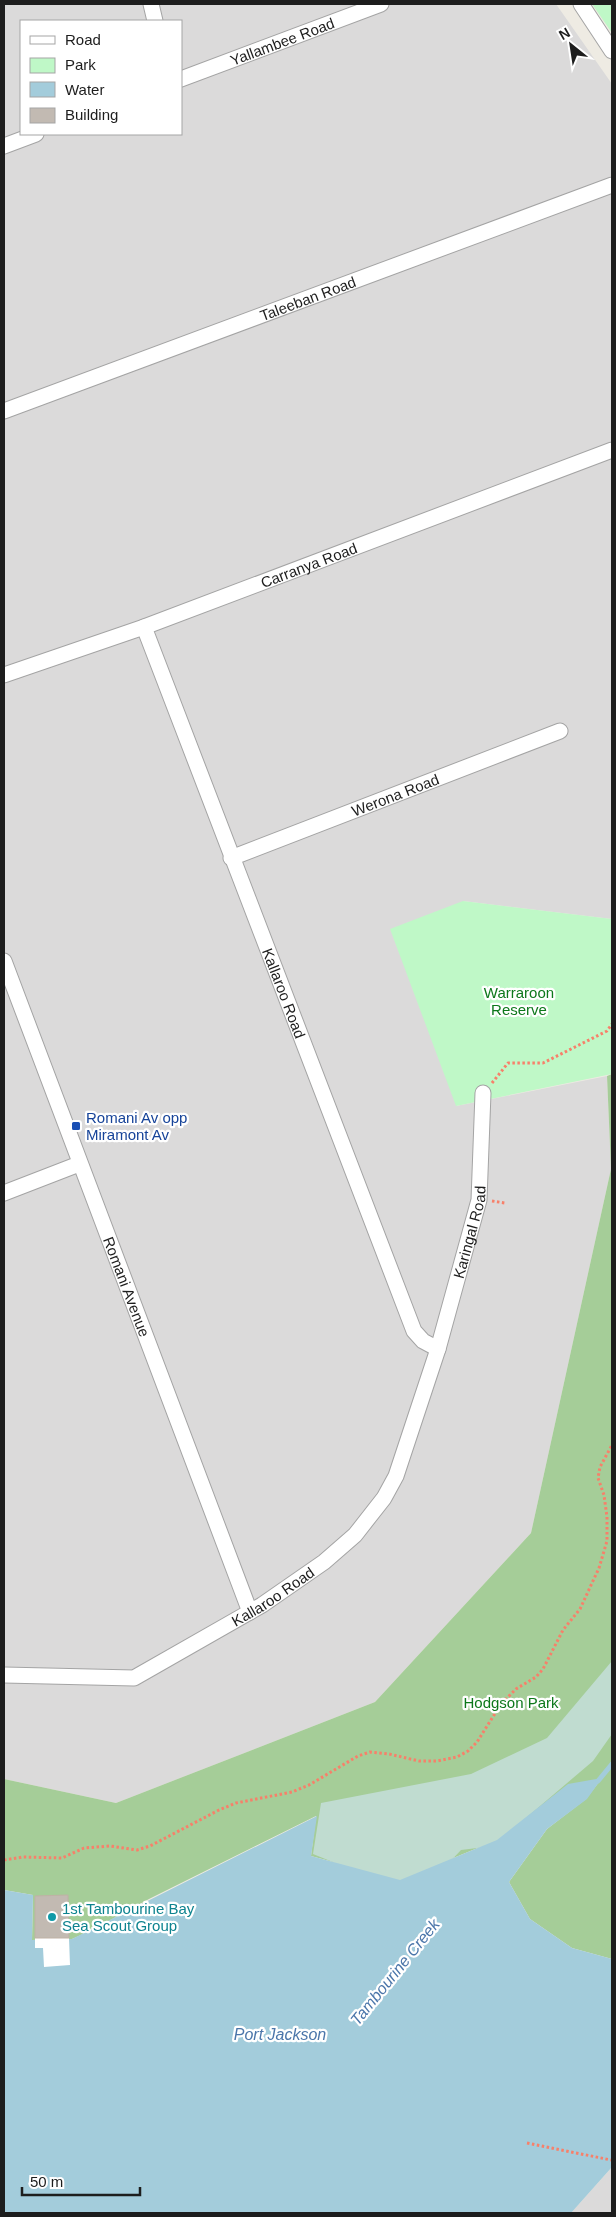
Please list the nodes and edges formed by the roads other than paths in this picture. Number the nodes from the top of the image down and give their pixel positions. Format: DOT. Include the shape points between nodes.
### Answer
graph roads {
  1 [pos="151,4"];
  2 [pos="381,4"];
  3 [pos="581,4"];
  4 [pos="155,20"];
  5 [pos="612,51"];
  6 [pos="182,79"];
  7 [pos="33,135"];
  8 [pos="4,146"];
  9 [pos="612,185"];
  10 [pos="4,412"];
  11 [pos="612,450"];
  12 [pos="144,627"];
  13 [pos="4,675"];
  14 [pos="560,732"];
  15 [pos="231,858"];
  16 [pos="4,961"];
  17 [pos="483,1093"];
  18 [pos="79,1164"];
  19 [pos="4,1193"];
  20 [pos="438,1349"];
  21 [pos="432,1366"];
  22 [pos="250,1612"];
  23 [pos="4,1675"];
  1 -- 4 [label="street"];
  2 -- 6 [label="street, Yallambee Road"];
  3 -- 5 [label="street"];
  7 -- 8 [label="street"];
  9 -- 10 [label="street, Taleeban Road"];
  11 -- 12 [label="street, Carranya Road"];
  12 -- 13 [label="street, Carranya Road"];
  12 -- 15 [label="street, Kallaroo Road"];
  14 -- 15 [label="street, Werona Road"];
  15 -- 20 [label="street, Kallaroo Road" via="414,1331 423,1341"];
  16 -- 18 [label="street, Romani Avenue"];
  17 -- 20 [label="street, Karingal Road" via="479,1200"];
  18 -- 19 [label="street"];
  18 -- 22 [label="street, Romani Avenue"];
  20 -- 21 [label="street, Karingal Road"];
  21 -- 22 [label="street, Kallaroo Road" via="396,1476 384,1498 338,1551"];
  22 -- 23 [label="street, Kallaroo Road" via="134,1678"];
}
